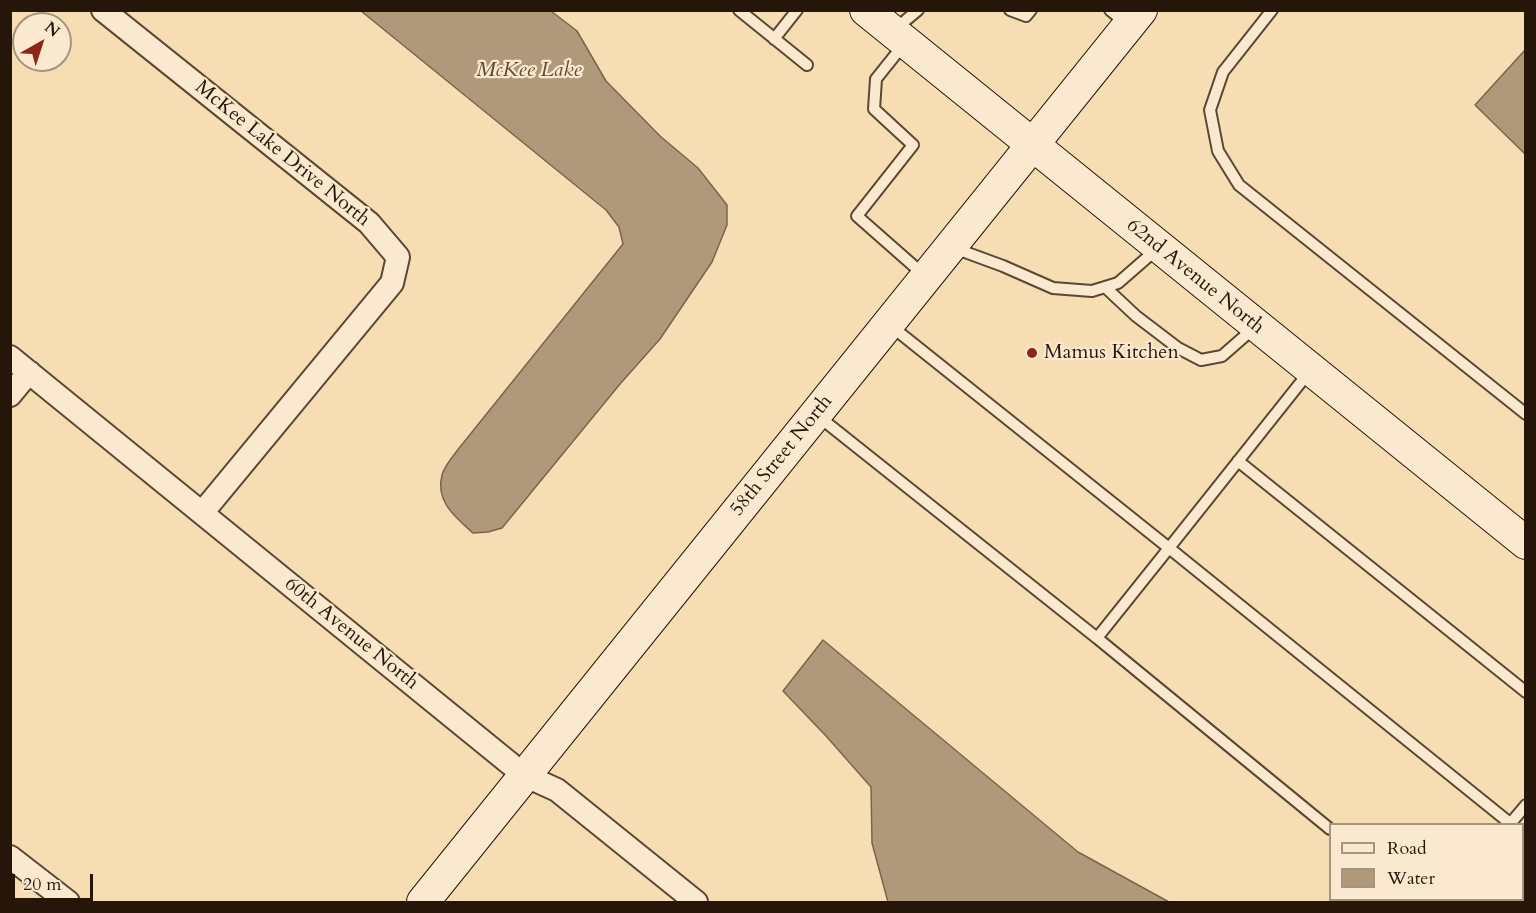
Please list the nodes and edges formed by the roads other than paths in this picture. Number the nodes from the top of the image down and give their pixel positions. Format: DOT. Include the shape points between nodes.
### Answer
graph roads {
  1 [pos="103,10"];
  2 [pos="739,10"];
  3 [pos="797,10"];
  4 [pos="866,10"];
  5 [pos="918,10"];
  6 [pos="1010,10"];
  7 [pos="1031,10"];
  8 [pos="1272,10"];
  9 [pos="1126,15"];
  10 [pos="898,37"];
  11 [pos="774,39"];
  12 [pos="807,65"];
  13 [pos="1033,146"];
  14 [pos="951,247"];
  15 [pos="1159,248"];
  16 [pos="927,277"];
  17 [pos="1105,288"];
  18 [pos="889,324"];
  19 [pos="1256,326"];
  20 [pos="10,357"];
  21 [pos="1311,369"];
  22 [pos="28,372"];
  23 [pos="10,395"];
  24 [pos="816,414"];
  25 [pos="1526,414"];
  26 [pos="1238,461"];
  27 [pos="202,513"];
  28 [pos="1526,543"];
  29 [pos="1169,548"];
  30 [pos="1097,638"];
  31 [pos="1526,692"];
  32 [pos="524,775"];
  33 [pos="1526,805"];
  34 [pos="1510,823"];
  35 [pos="1512,823"];
  36 [pos="1329,828"];
  37 [pos="10,857"];
  38 [pos="68,903"];
  39 [pos="423,903"];
  40 [pos="696,903"];
  1 -- 27 [label="street, McKee Lake Drive North" via="369,223 398,257 392,283"];
  2 -- 11 [label="lane"];
  3 -- 11 [label="lane"];
  4 -- 10 [label="street, 62nd Avenue North"];
  5 -- 10 [label="lane"];
  6 -- 7 [label="lane" via="1026,16"];
  8 -- 25 [label="lane" via="1222,72 1210,110 1218,151 1239,185"];
  9 -- 13 [label="street, 58th Street North"];
  10 -- 13 [label="street, 62nd Avenue North"];
  10 -- 16 [label="lane" via="876,79 874,109 913,145 857,216"];
  11 -- 12 [label="lane"];
  13 -- 14 [label="street, 58th Street North"];
  13 -- 15 [label="street, 62nd Avenue North"];
  14 -- 16 [label="street, 58th Street North"];
  14 -- 17 [label="lane" via="1053,288"];
  15 -- 17 [label="lane" via="1118,284"];
  15 -- 19 [label="street, 62nd Avenue North"];
  16 -- 18 [label="street, 58th Street North"];
  17 -- 19 [label="lane" via="1178,348 1201,360 1222,356"];
  18 -- 24 [label="street, 58th Street North"];
  18 -- 29 [label="lane"];
  19 -- 21 [label="street, 62nd Avenue North"];
  20 -- 22 [label="street, 60th Avenue North"];
  21 -- 26 [label="lane"];
  21 -- 28 [label="street, 62nd Avenue North"];
  22 -- 23 [label="street"];
  22 -- 27 [label="street, 60th Avenue North"];
  24 -- 30 [label="lane"];
  24 -- 32 [label="street, 58th Street North"];
  26 -- 29 [label="lane"];
  26 -- 31 [label="lane"];
  27 -- 32 [label="street, 60th Avenue North"];
  29 -- 30 [label="lane"];
  29 -- 34 [label="lane"];
  30 -- 36 [label="lane"];
  32 -- 39 [label="street, 58th Street North"];
  32 -- 40 [label="street, 60th Avenue North" via="557,790"];
  33 -- 35 [label="lane"];
  37 -- 38 [label="street"];
}
